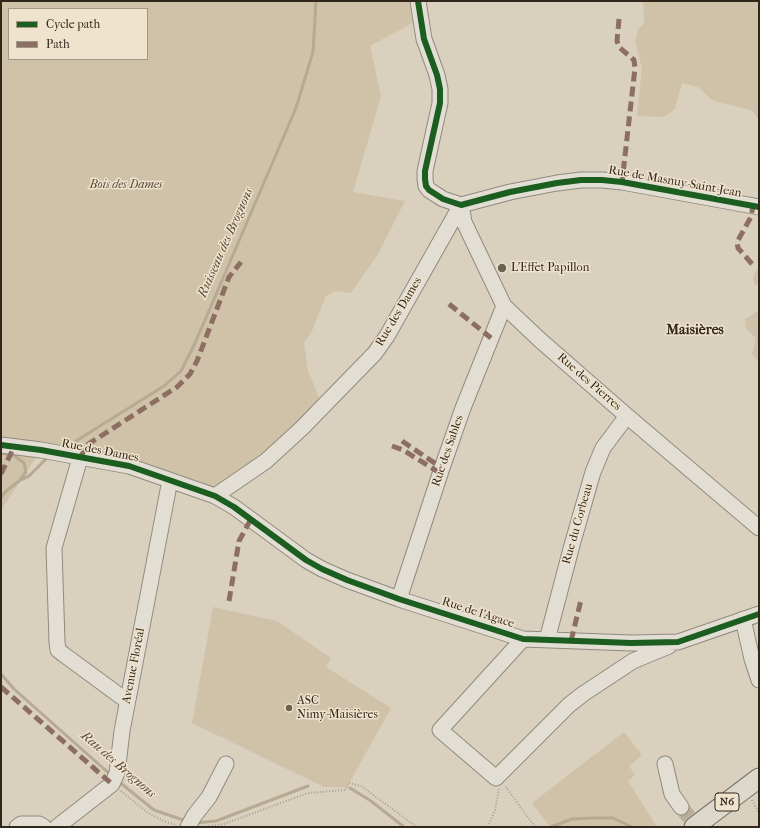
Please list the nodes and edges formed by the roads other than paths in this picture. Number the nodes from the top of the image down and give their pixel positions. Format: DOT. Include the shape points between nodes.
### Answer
graph roads {
  1 [pos="418,1"];
  2 [pos="461,205"];
  3 [pos="759,207"];
  4 [pos="504,306"];
  5 [pos="627,416"];
  6 [pos="1,445"];
  7 [pos="80,458"];
  8 [pos="170,480"];
  9 [pos="215,496"];
  10 [pos="759,528"];
  11 [pos="399,599"];
  12 [pos="759,614"];
  13 [pos="744,619"];
  14 [pos="523,639"];
  15 [pos="547,640"];
  16 [pos="678,642"];
  17 [pos="759,680"];
  18 [pos="127,701"];
  19 [pos="226,764"];
  20 [pos="665,764"];
  21 [pos="759,778"];
  22 [pos="756,801"];
  23 [pos="690,820"];
  24 [pos="190,824"];
  25 [pos="17,827"];
  26 [pos="44,827"];
  27 [pos="57,827"];
  28 [pos="712,827"];
  1 -- 2 [label="street" via="424,39 440,89 440,103 425,171 426,186 443,200"];
  2 -- 3 [label="street, Rue de Masnuy-Saint-Jean" via="557,183 602,180"];
  2 -- 4 [label="street, Rue des Pierres" via="464,222"];
  2 -- 9 [label="street, Rue des Dames" via="375,353 266,461"];
  4 -- 5 [label="street, Rue des Pierres"];
  4 -- 11 [label="street, Rue des Sables" via="463,408"];
  5 -- 10 [label="street, Rue des Pierres"];
  5 -- 15 [label="street, Rue du Corbeau" via="603,448 593,472"];
  6 -- 7 [label="street, Rue des Dames"];
  7 -- 8 [label="street, Rue des Dames" via="129,466"];
  7 -- 18 [label="street" via="54,548 56,642 58,650"];
  8 -- 9 [label="street, Rue des Dames"];
  8 -- 18 [label="street, Avenue Floréal"];
  9 -- 11 [label="street, Rue de l'Agace" via="322,569"];
  11 -- 14 [label="street, Rue de l'Agace"];
  12 -- 13 [label="street, Rue de l'Agace"];
  13 -- 16 [label="street, Rue de l'Agace"];
  13 -- 17 [label="street"];
  14 -- 15 [label="street, Rue de l'Agace"];
  14 -- 16 [label="street, Rue de l'Agace" via="440,730 496,778 583,694 633,661"];
  15 -- 16 [label="street, Rue de l'Agace"];
  18 -- 27 [label="street, Avenue Floréal" via="115,778"];
  19 -- 24 [label="street" via="210,798"];
  20 -- 23 [label="street" via="672,794"];
  21 -- 23 [label="main road, N6"];
  22 -- 28 [label="main road, N6"];
  25 -- 26 [label="street" via="21,824 39,824"];
}
